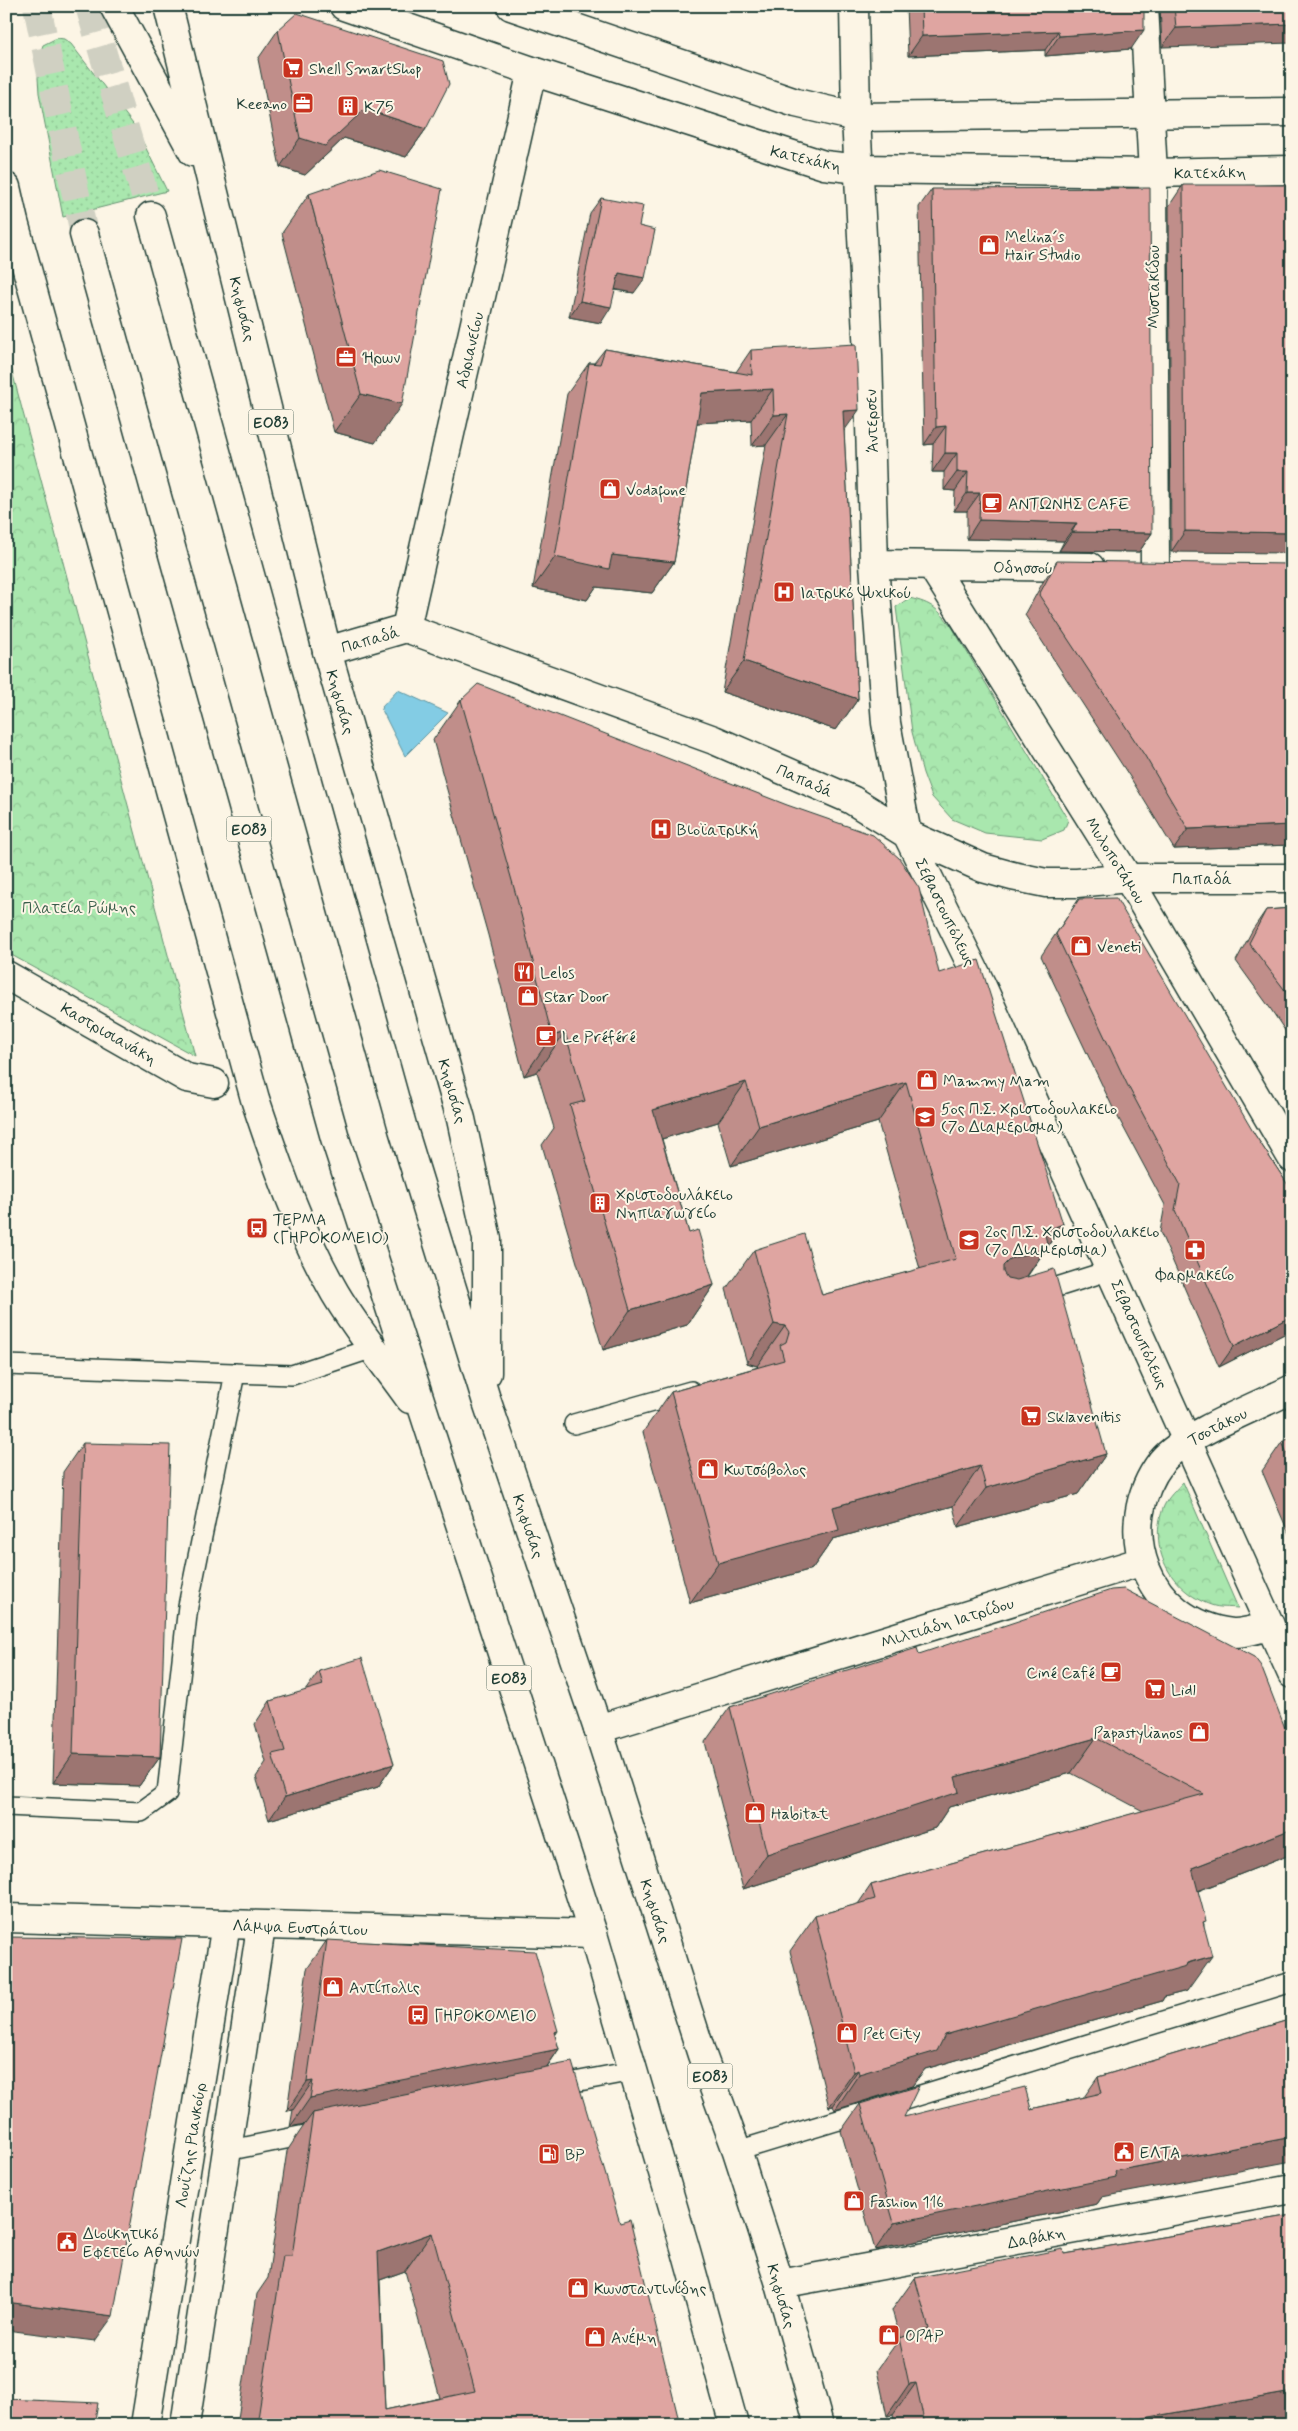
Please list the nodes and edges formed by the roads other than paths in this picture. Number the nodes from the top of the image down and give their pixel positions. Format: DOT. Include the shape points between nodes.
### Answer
graph roads {
  1 [pos="168,6"];
  2 [pos="344,6"];
  3 [pos="511,6"];
  4 [pos="854,6"];
  5 [pos="1144,6"];
  6 [pos="115,10"];
  7 [pos="545,12"];
  8 [pos="532,72"];
  9 [pos="1292,112"];
  10 [pos="1148,115"];
  11 [pos="856,117"];
  12 [pos="860,169"];
  13 [pos="1292,170"];
  14 [pos="1152,173"];
  15 [pos="6,187"];
  16 [pos="215,194"];
  17 [pos="10,211"];
  18 [pos="151,216"];
  19 [pos="84,234"];
  20 [pos="874,564"];
  21 [pos="932,566"];
  22 [pos="1155,568"];
  23 [pos="1184,568"];
  24 [pos="406,628"];
  25 [pos="327,651"];
  26 [pos="907,834"];
  27 [pos="1128,878"];
  28 [pos="1292,878"];
  29 [pos="6,975"];
  30 [pos="214,1083"];
  31 [pos="1292,1158"];
  32 [pos="1111,1270"];
  33 [pos="1022,1298"];
  34 [pos="373,1348"];
  35 [pos="6,1366"];
  36 [pos="235,1373"];
  37 [pos="713,1385"];
  38 [pos="1292,1389"];
  39 [pos="486,1399"];
  40 [pos="425,1421"];
  41 [pos="574,1424"];
  42 [pos="1188,1440"];
  43 [pos="1143,1561"];
  44 [pos="1270,1626"];
  45 [pos="1292,1674"];
  46 [pos="598,1728"];
  47 [pos="6,1806"];
  48 [pos="6,1918"];
  49 [pos="226,1924"];
  50 [pos="261,1927"];
  51 [pos="593,1934"];
  52 [pos="1292,1982"];
  53 [pos="632,2071"];
  54 [pos="536,2090"];
  55 [pos="342,2128"];
  56 [pos="226,2151"];
  57 [pos="737,2151"];
  58 [pos="1292,2189"];
  59 [pos="780,2284"];
  60 [pos="145,2425"];
  61 [pos="184,2425"];
  62 [pos="734,2425"];
  63 [pos="818,2425"];
  1 -- 16 [label="main road, Κηφισίας / ΕΟ83"];
  2 -- 8 [label="main road, Κατεχάκη"];
  3 -- 7 [label="main road"];
  4 -- 11 [label="main road, Άντερσεν"];
  5 -- 10 [label="main road, Μυστακίδου"];
  6 -- 16 [label="main road"];
  7 -- 11 [label="main road" via="796,103"];
  8 -- 12 [label="main road, Κατεχάκη" via="781,153 824,165"];
  8 -- 24 [label="main road, Αδριανείου"];
  9 -- 10 [label="main road"];
  10 -- 11 [label="main road"];
  10 -- 14 [label="main road, Μυστακίδου"];
  11 -- 12 [label="main road, Άντερσεν"];
  12 -- 14 [label="main road, Κατεχάκη"];
  12 -- 20 [label="main road, Άντερσεν"];
  13 -- 14 [label="main road, Κατεχάκη"];
  14 -- 22 [label="main road, Μυστακίδου"];
  15 -- 17 [label="main road, ΕΟ83"];
  16 -- 25 [label="main road, Κηφισίας / ΕΟ83"];
  17 -- 34 [label="main road, ΕΟ83" via="255,1099 296,1212 320,1265"];
  18 -- 39 [label="main road, Κηφισίας / ΕΟ83" via="403,1128"];
  19 -- 40 [label="main road, ΕΟ83" via="335,1138"];
  20 -- 21 [label="main road, Οδησσού"];
  20 -- 26 [label="main road, Άντερσεν" via="886,723"];
  21 -- 22 [label="main road, Οδησσού"];
  21 -- 27 [label="main road, Μυλοποτάμου"];
  22 -- 23 [label="main road, Οδησσού"];
  24 -- 25 [label="main road, Παπαδά"];
  24 -- 26 [label="main road, Παπαδά" via="722,744 852,800"];
  25 -- 39 [label="main road, Κηφισίας / ΕΟ83" via="461,1118 487,1239"];
  26 -- 27 [label="main road, Παπαδά" via="983,868 1046,883"];
  26 -- 32 [label="main road, Σεβαστουπόλεως" via="981,984"];
  27 -- 28 [label="main road, Παπαδά"];
  27 -- 31 [label="main road, Μυλοποτάμου"];
  29 -- 30 [label="main road, Καστρισιανάκη" via="187,1078"];
  32 -- 33 [label="lane"];
  32 -- 42 [label="main road, Σεβαστουπόλεως"];
  34 -- 36 [label="lane" via="292,1375"];
  34 -- 40 [label="main road, ΕΟ83"];
  35 -- 36 [label="lane"];
  36 -- 47 [label="lane" via="188,1606 167,1793 141,1812"];
  37 -- 41 [label="lane"];
  38 -- 42 [label="main road, Τσοτάκου"];
  39 -- 46 [label="main road, Κηφισίας / ΕΟ83"];
  40 -- 51 [label="main road, ΕΟ83"];
  42 -- 43 [label="main road, Τσοτάκου" via="1163,1460 1145,1488 1137,1520 1139,1553"];
  42 -- 44 [label="main road, Σεβαστουπόλεως"];
  43 -- 44 [label="main road" via="1152,1584 1174,1609 1202,1626 1234,1633"];
  43 -- 46 [label="main road, Μιλτιάδη Ιατρίδου"];
  44 -- 45 [label="main road, Σεβαστουπόλεως"];
  46 -- 57 [label="main road, Κηφισίας / ΕΟ83" via="702,2055"];
  48 -- 49 [label="main road, Λάμψα Ευστράτιου"];
  49 -- 50 [label="main road, Λάμψα Ευστράτιου"];
  49 -- 60 [label="main road, Λουΐζης Ριανκούρ"];
  50 -- 51 [label="main road, Λάμψα Ευστράτιου"];
  50 -- 56 [label="main road"];
  51 -- 53 [label="main road, ΕΟ83"];
  52 -- 57 [label="lane"];
  53 -- 54 [label="lane"];
  53 -- 62 [label="main road, ΕΟ83"];
  55 -- 56 [label="lane"];
  56 -- 61 [label="main road"];
  57 -- 59 [label="main road, Κηφισίας / ΕΟ83"];
  58 -- 59 [label="main road, Δαβάκη"];
  59 -- 63 [label="main road, Κηφισίας / ΕΟ83"];
}
